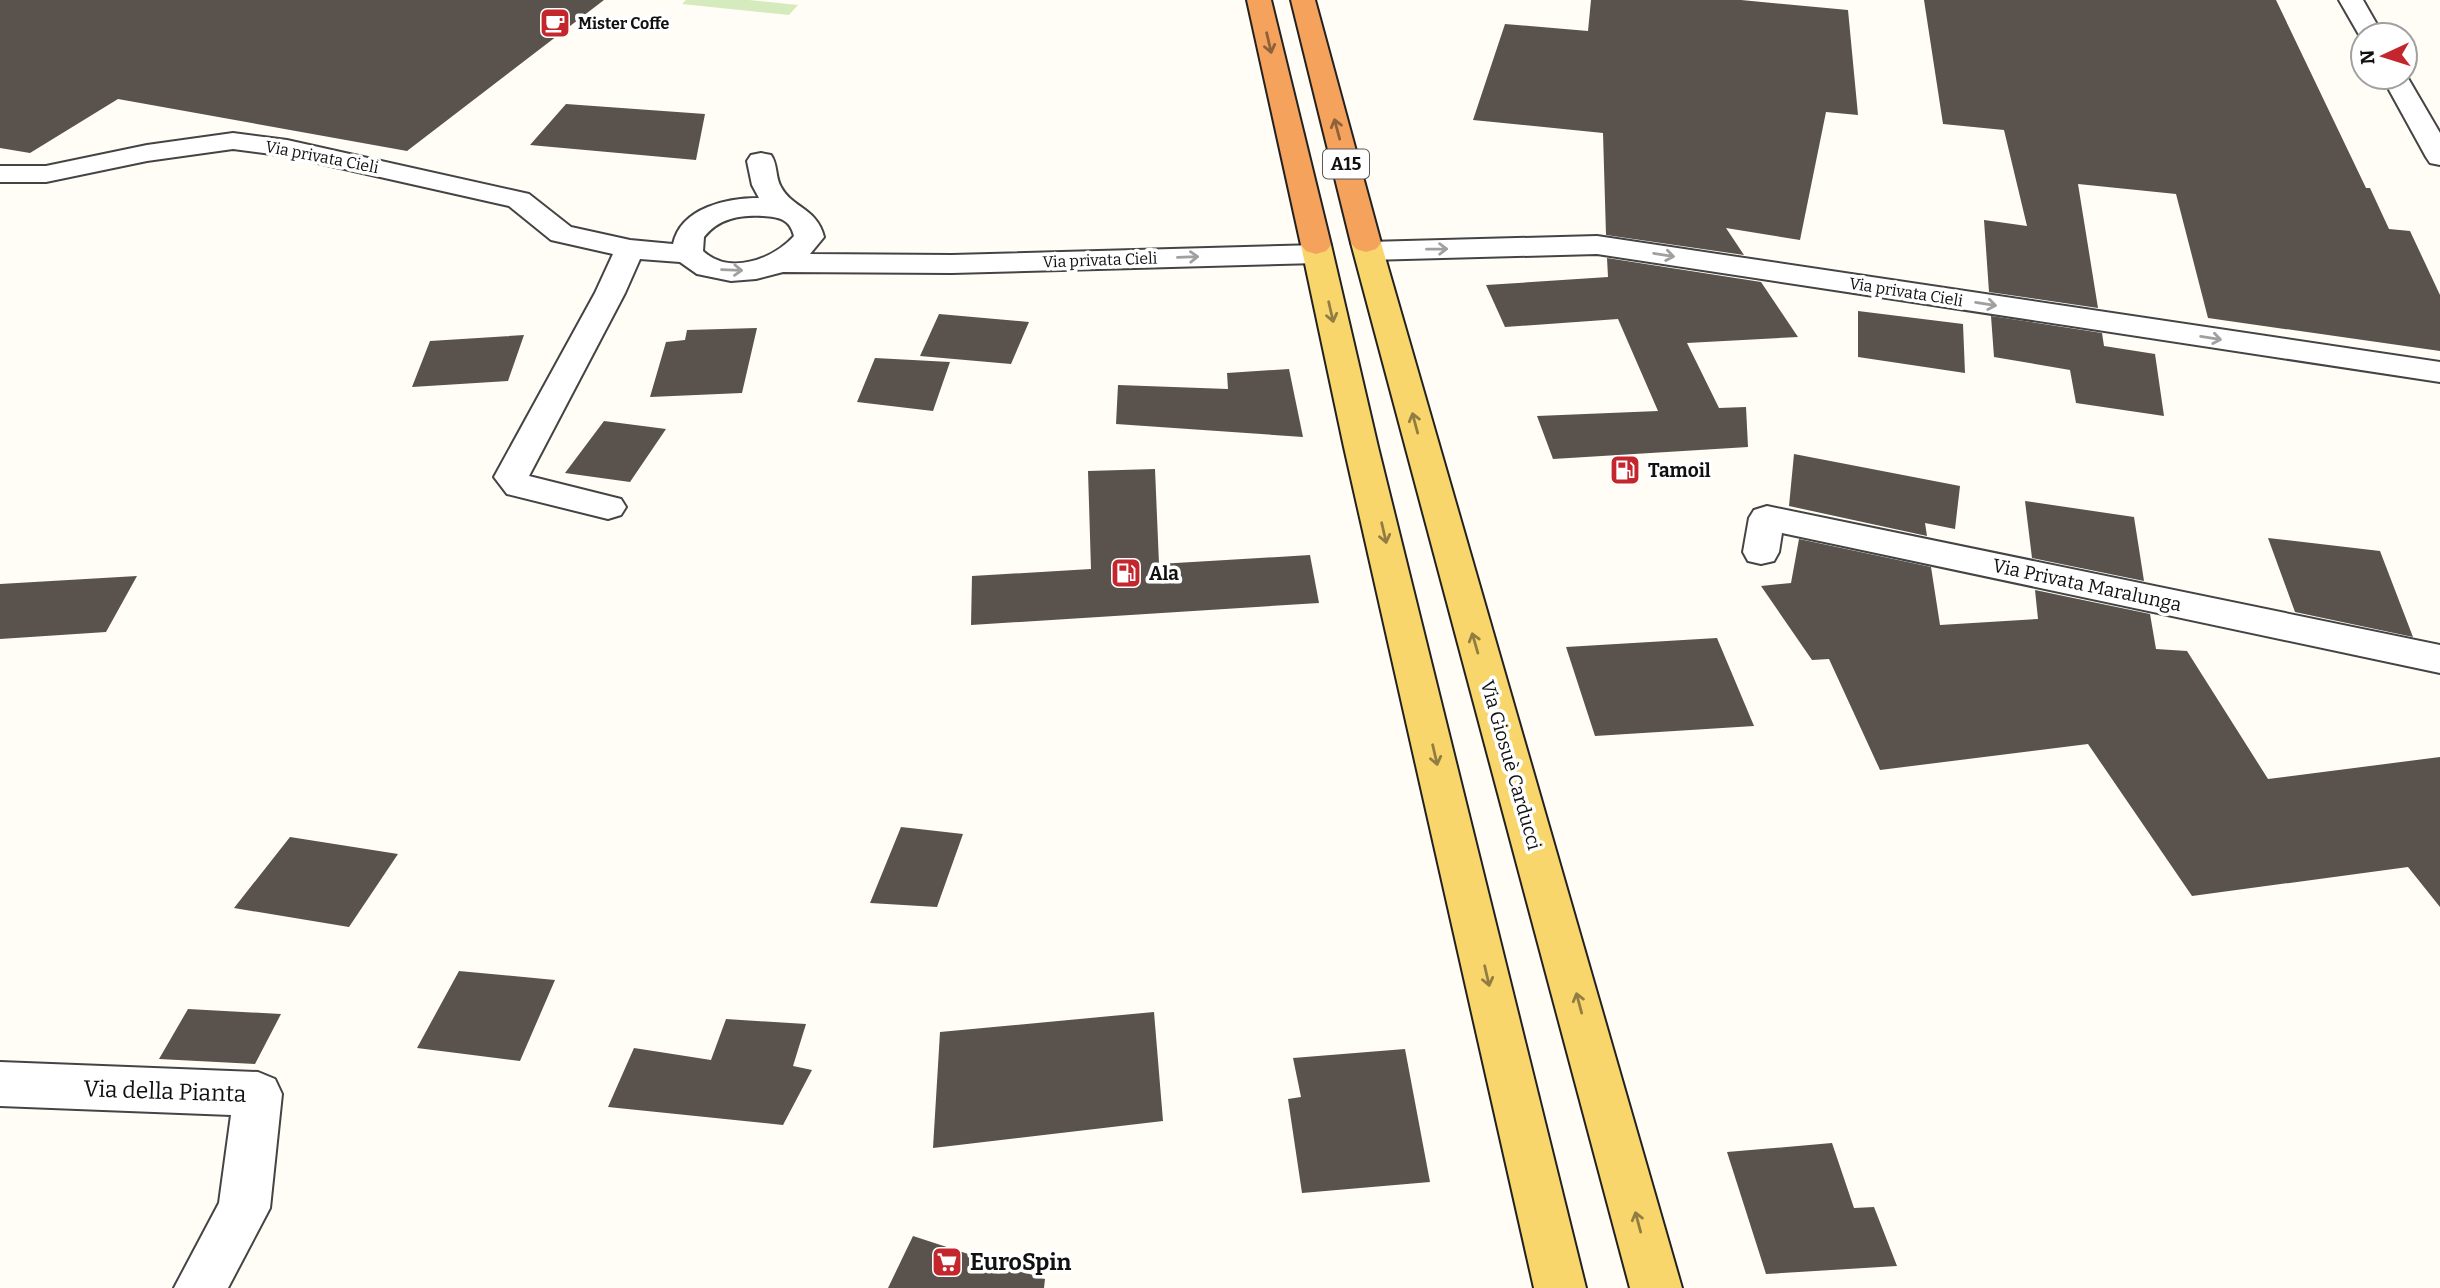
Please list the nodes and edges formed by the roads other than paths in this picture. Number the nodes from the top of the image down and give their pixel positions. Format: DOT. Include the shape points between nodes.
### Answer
graph roads {
  1 [pos="1259,0"];
  2 [pos="1303,0"];
  3 [pos="2351,0"];
  4 [pos="2363,21"];
  5 [pos="2403,91"];
  6 [pos="2440,157"];
  7 [pos="0,174"];
  8 [pos="734,209"];
  9 [pos="788,211"];
  10 [pos="809,237"];
  11 [pos="693,242"];
  12 [pos="1368,247"];
  13 [pos="630,248"];
  14 [pos="1317,249"];
  15 [pos="778,263"];
  16 [pos="881,264"];
  17 [pos="2440,372"];
  18 [pos="608,507"];
  19 [pos="1761,552"];
  20 [pos="2440,659"];
  21 [pos="0,1084"];
  22 [pos="200,1288"];
  23 [pos="1560,1288"];
  24 [pos="1656,1288"];
  1 -- 14 [label="highway, A15, one-way"];
  12 -- 2 [label="highway, A15, one-way"];
  3 -- 4 [label="street"];
  5 -- 6 [label="street"];
  7 -- 13 [label="street, Via privata Cieli" via="46,174 233,141 287,148 519,200 561,234"];
  8 -- 9 [label="street"];
  8 -- 9 [label="street" via="761,161 766,187"];
  8 -- 11 [label="street" via="716,215"];
  9 -- 10 [label="street" via="801,217"];
  10 -- 15 [label="street"];
  10 -- 16 [label="street, Via privata Cieli"];
  11 -- 13 [label="street, Via privata Cieli"];
  11 -- 15 [label="street, Via privata Cieli, one-way" via="699,263 736,271"];
  12 -- 17 [label="street, Via privata Cieli, one-way" via="1597,245"];
  24 -- 12 [label="main road, Via Giosuè Carducci, one-way"];
  13 -- 18 [label="street" via="512,477 519,486"];
  16 -- 14 [label="street, Via privata Cieli, one-way"];
  14 -- 23 [label="main road, one-way"];
  15 -- 16 [label="street, Via privata Cieli"];
  19 -- 20 [label="street, Via Privata Maralunga" via="1767,518"];
  21 -- 22 [label="street, Via della Pianta" via="258,1094 244,1208"];
}
